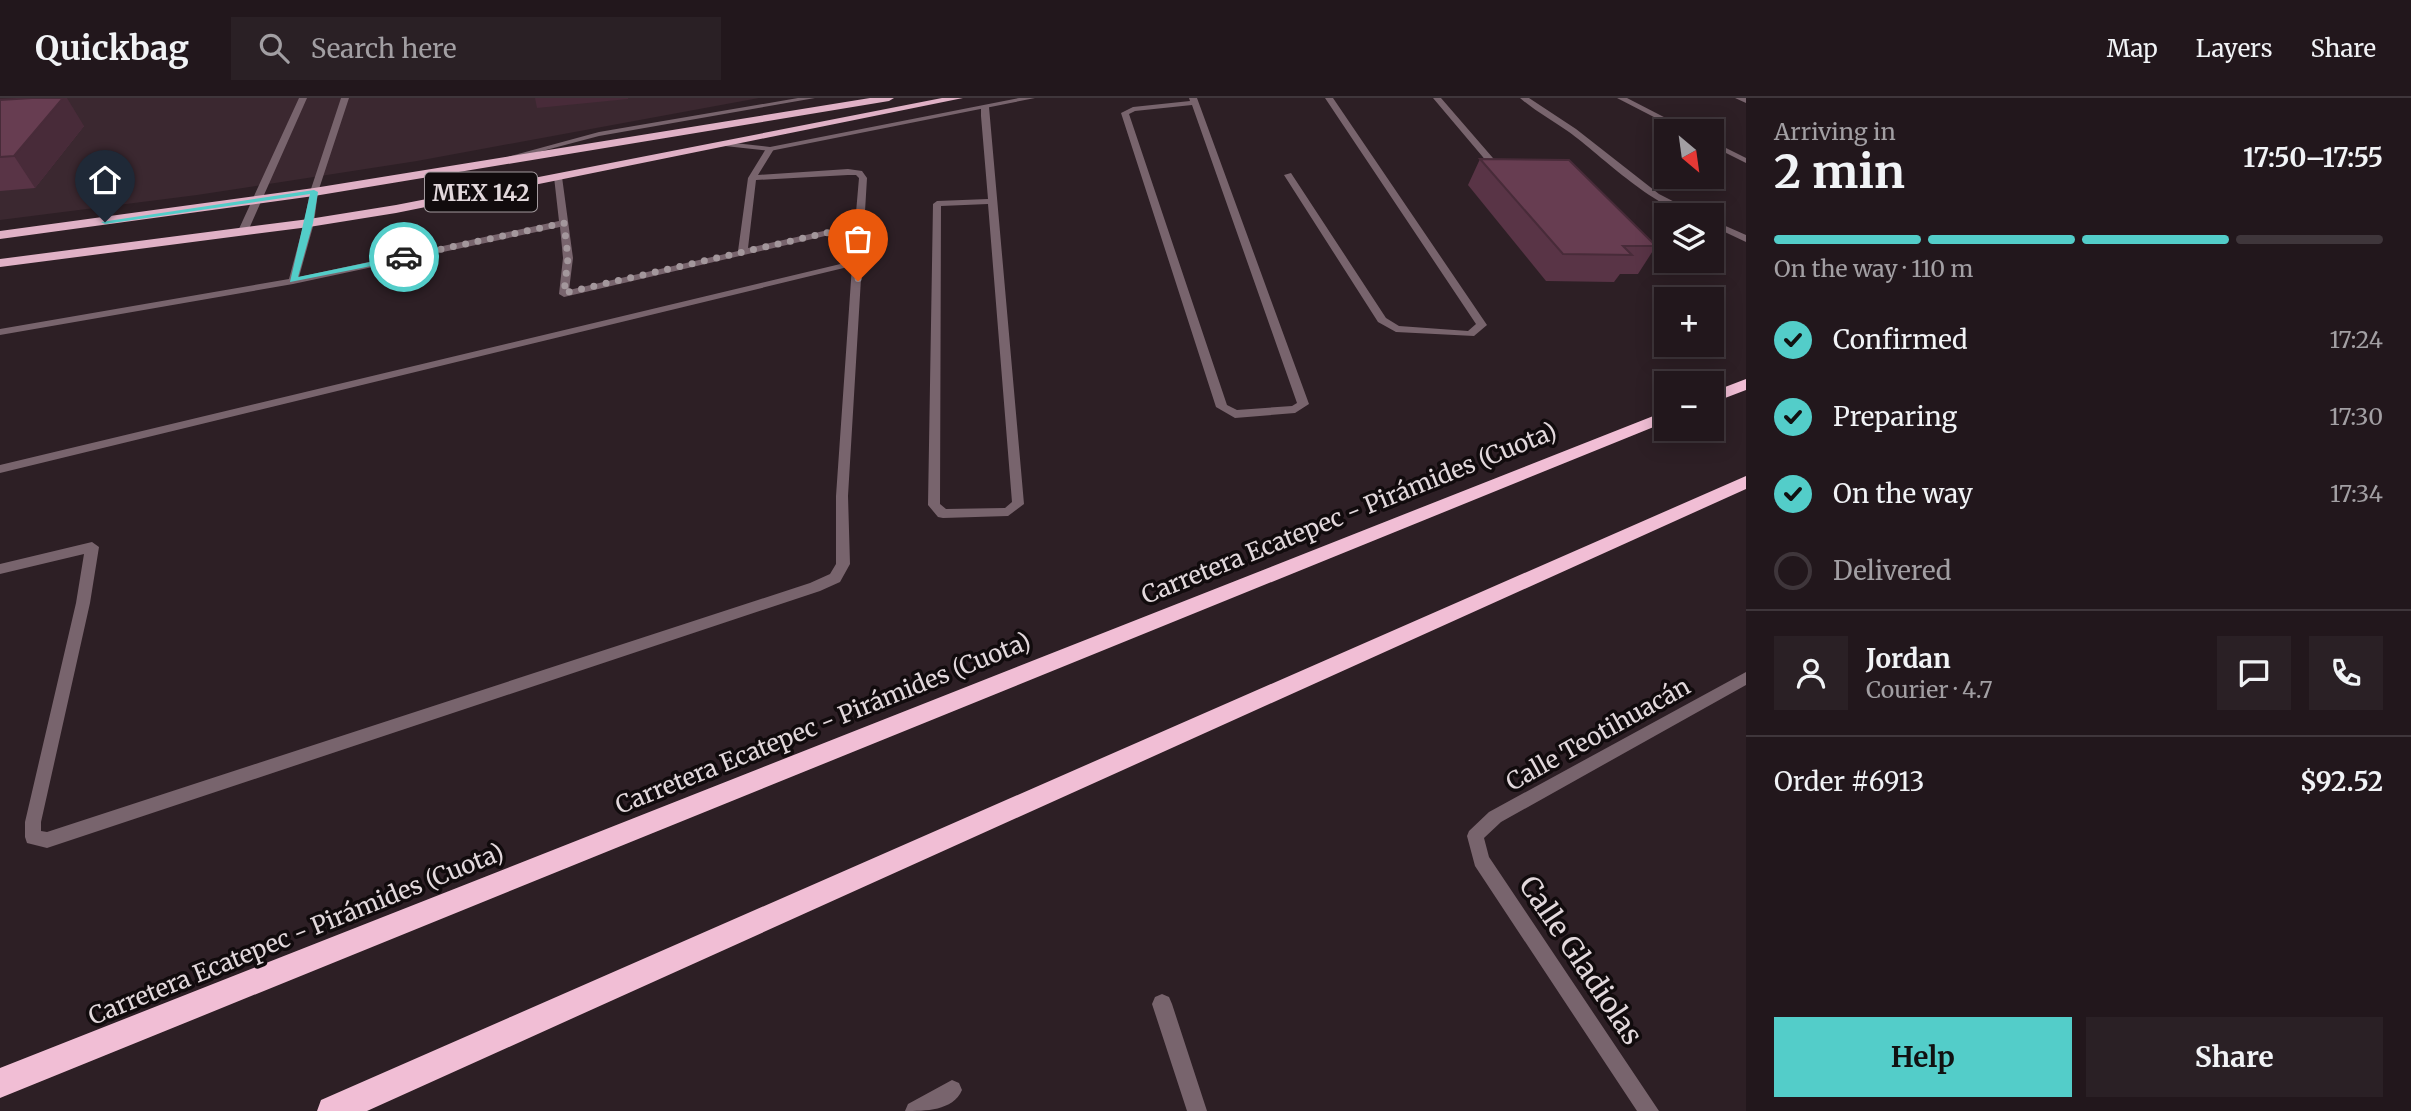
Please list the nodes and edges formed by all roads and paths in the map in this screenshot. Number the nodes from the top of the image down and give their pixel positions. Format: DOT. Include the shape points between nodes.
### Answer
graph roads {
  1 [pos="303,98"];
  2 [pos="345,98"];
  3 [pos="811,98"];
  4 [pos="888,98"];
  5 [pos="958,98"];
  6 [pos="1031,98"];
  7 [pos="1329,98"];
  8 [pos="1437,98"];
  9 [pos="1524,98"];
  10 [pos="1621,98"];
  11 [pos="1739,98"];
  12 [pos="1193,100"];
  13 [pos="1746,101"];
  14 [pos="985,107"];
  15 [pos="1663,119"];
  16 [pos="725,144"];
  17 [pos="770,149"];
  18 [pos="1724,149"];
  19 [pos="1746,161"];
  20 [pos="487,163"];
  21 [pos="1496,167"];
  22 [pos="1288,175"];
  23 [pos="558,177"];
  24 [pos="752,178"];
  25 [pos="314,192"];
  26 [pos="257,200"];
  27 [pos="992,201"];
  28 [pos="1671,203"];
  29 [pos="309,223"];
  30 [pos="564,223"];
  31 [pos="861,225"];
  32 [pos="1724,229"];
  33 [pos="243,231"];
  34 [pos="0,235"];
  35 [pos="1746,239"];
  36 [pos="743,252"];
  37 [pos="859,262"];
  38 [pos="0,263"];
  39 [pos="293,281"];
  40 [pos="0,332"];
  41 [pos="1746,384"];
  42 [pos="1724,393"];
  43 [pos="1654,421"];
  44 [pos="0,469"];
  45 [pos="1746,482"];
  46 [pos="0,569"];
  47 [pos="1746,678"];
  48 [pos="1475,836"];
  49 [pos="1162,1004"];
  50 [pos="0,1083"];
  51 [pos="952,1090"];
  52 [pos="332,1111"];
  53 [pos="915,1111"];
  54 [pos="1197,1111"];
  55 [pos="1649,1111"];
  1 -- 26 [label="street"];
  2 -- 25 [label="street"];
  3 -- 20 [label="street" via="599,134"];
  4 -- 20 [label="highway, MEX 142"];
  5 -- 16 [label="highway, MEX 142"];
  6 -- 14 [label="street"];
  7 -- 22 [label="street" via="1482,325 1470,334 1396,329 1382,320"];
  8 -- 21 [label="street"];
  9 -- 28 [label="street"];
  10 -- 15 [label="street"];
  11 -- 13 [label="street"];
  12 -- 12 [label="street" via="1303,404 1295,410 1235,414 1222,407 1125,113"];
  14 -- 17 [label="street"];
  14 -- 27 [label="street"];
  16 -- 17 [label="street"];
  16 -- 23 [label="highway, MEX 142"];
  17 -- 24 [label="street"];
  18 -- 19 [label="street"];
  20 -- 25 [label="highway, MEX 142"];
  23 -- 29 [label="highway, MEX 142"];
  23 -- 30 [label="street"];
  24 -- 31 [label="street" via="859,173 863,178"];
  24 -- 36 [label="street"];
  25 -- 26 [label="highway, MEX 142"];
  25 -- 29 [label="street"];
  26 -- 33 [label="street"];
  26 -- 34 [label="highway, MEX 142"];
  27 -- 27 [label="street" via="937,204 934,505 943,514 1008,512 1018,504"];
  29 -- 33 [label="highway, MEX 142"];
  29 -- 39 [label="street"];
  30 -- 36 [label="street" via="568,258 564,293"];
  30 -- 39 [label="street"];
  31 -- 36 [label="street"];
  31 -- 37 [label="street"];
  32 -- 35 [label="street"];
  33 -- 38 [label="highway, MEX 142"];
  37 -- 44 [label="street"];
  37 -- 46 [label="street" via="842,496 843,565 835,578 815,587 47,840 33,837 33,821 92,547"];
  39 -- 40 [label="street"];
  41 -- 42 [label="highway"];
  43 -- 50 [label="highway, Carretera Ecatepec - Pirámides (Cuota)"];
  45 -- 52 [label="highway"];
  47 -- 48 [label="street, Calle Teotihuacán" via="1495,817"];
  48 -- 55 [label="street, Calle Gladiolas" via="1481,860"];
  49 -- 54 [label="street"];
  51 -- 53 [label="street"];
}
